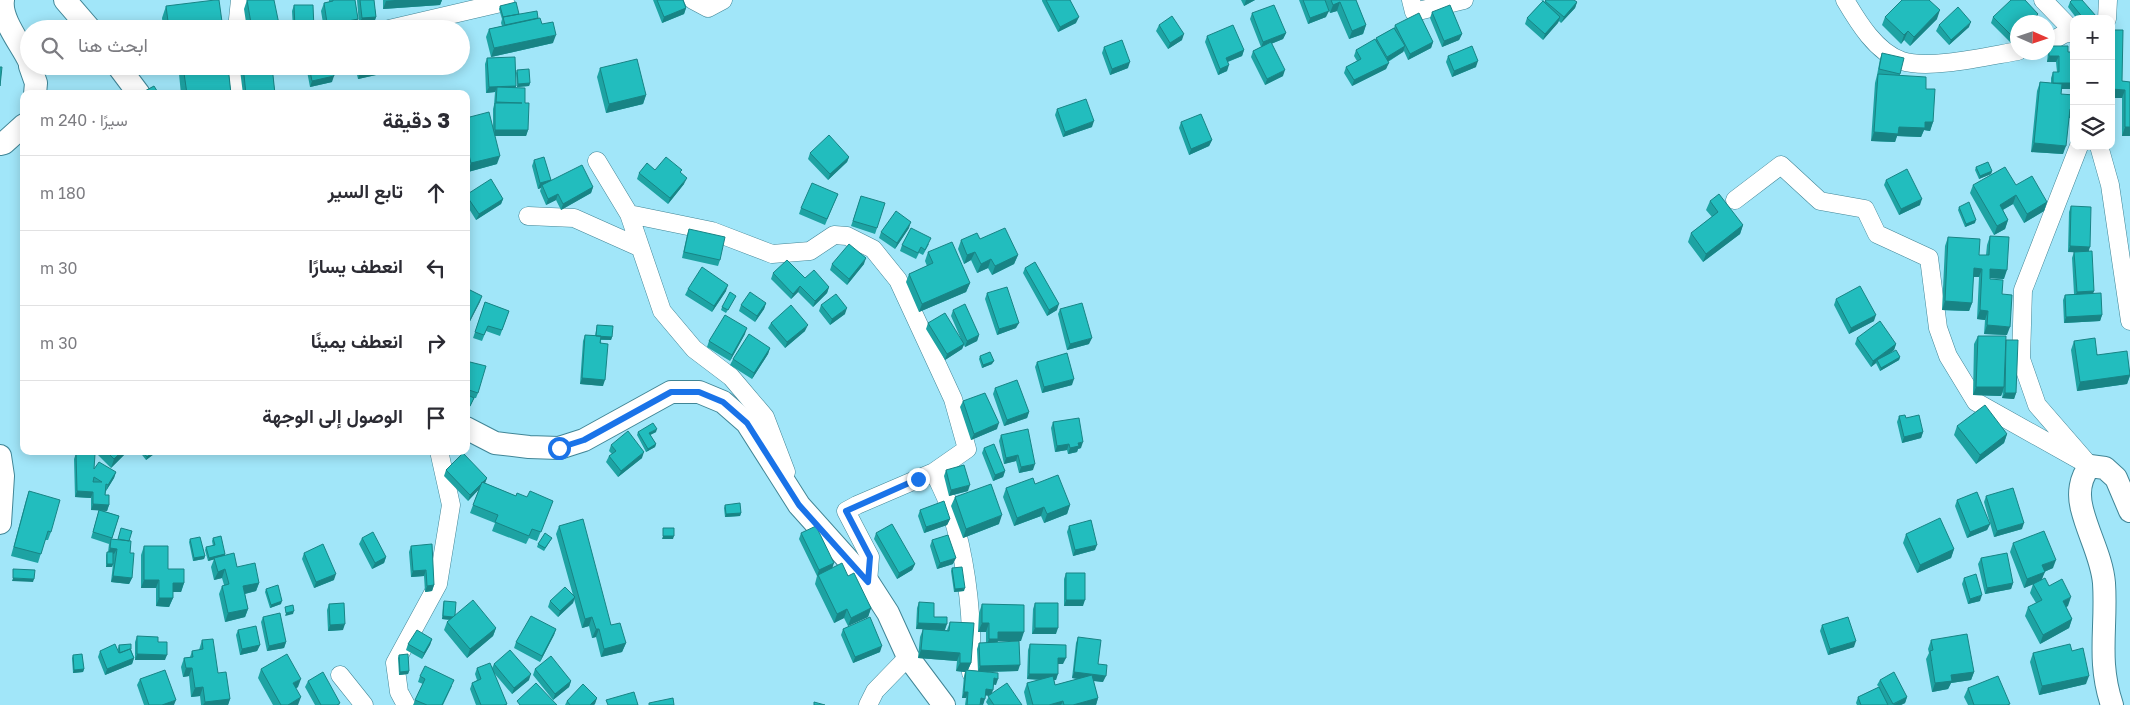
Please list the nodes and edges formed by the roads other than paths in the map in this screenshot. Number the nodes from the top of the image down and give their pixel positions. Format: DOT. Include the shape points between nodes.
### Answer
graph roads {
  1 [pos="65,0"];
  2 [pos="240,0"];
  3 [pos="693,0"];
  4 [pos="723,0"];
  5 [pos="1411,0"];
  6 [pos="1464,0"];
  7 [pos="1845,0"];
  8 [pos="2043,0"];
  9 [pos="2108,0"];
  10 [pos="1,2"];
  11 [pos="505,2"];
  12 [pos="2107,15"];
  13 [pos="82,20"];
  14 [pos="238,20"];
  15 [pos="428,20"];
  16 [pos="2070,28"];
  17 [pos="2070,33"];
  18 [pos="2055,38"];
  19 [pos="20,46"];
  20 [pos="2010,52"];
  21 [pos="33,75"];
  22 [pos="125,75"];
  23 [pos="235,75"];
  24 [pos="35,90"];
  25 [pos="136,90"];
  26 [pos="235,90"];
  27 [pos="20,129"];
  28 [pos="0,144"];
  29 [pos="2077,150"];
  30 [pos="2100,150"];
  31 [pos="597,161"];
  32 [pos="1735,200"];
  33 [pos="629,214"];
  34 [pos="528,216"];
  35 [pos="639,247"];
  36 [pos="2130,321"];
  37 [pos="470,430"];
  38 [pos="439,455"];
  39 [pos="0,456"];
  40 [pos="2090,466"];
  41 [pos="934,472"];
  42 [pos="799,505"];
  43 [pos="2130,511"];
  44 [pos="0,523"];
  45 [pos="868,582"];
  46 [pos="908,656"];
  47 [pos="971,673"];
  48 [pos="340,675"];
  49 [pos="364,705"];
  50 [pos="406,705"];
  51 [pos="868,705"];
  52 [pos="944,705"];
  53 [pos="2112,705"];
  1 -- 13 [label="main road"];
  2 -- 14 [label="street"];
  3 -- 4 [label="street" via="708,8"];
  5 -- 6 [label="street" via="1414,12"];
  7 -- 20 [label="street" via="1877,45 1903,61 1942,64"];
  8 -- 16 [label="street"];
  9 -- 12 [label="street"];
  10 -- 19 [label="main road" via="5,20"];
  11 -- 15 [label="street"];
  17 -- 18 [label="street"];
  21 -- 24 [label="main road"];
  22 -- 25 [label="main road"];
  23 -- 26 [label="street"];
  27 -- 28 [label="main road"];
  29 -- 40 [label="street" via="2023,290 2021,359 2038,405"];
  30 -- 36 [label="street" via="2110,185"];
  31 -- 33 [label="street"];
  32 -- 40 [label="street" via="1781,165 1820,201 1865,209 1877,234 1929,258 1938,328 1948,356 1976,402"];
  33 -- 35 [label="street"];
  33 -- 41 [label="street" via="712,231 772,254 810,251 834,235 846,236 873,249 898,280 953,399 967,449"];
  34 -- 35 [label="street" via="574,218"];
  35 -- 42 [label="street" via="662,310 694,348 731,376 765,417"];
  37 -- 42 [label="main road" via="494,443 559,448 592,436 671,392 699,392 723,402 747,423"];
  38 -- 50 [label="street" via="451,505 438,584 395,663 399,692"];
  39 -- 44 [label="main road" via="3,476"];
  40 -- 43 [label="main road" via="2105,468 2116,478"];
  40 -- 53 [label="main road" via="2082,476 2081,508 2104,581 2102,664"];
  41 -- 45 [label="street" via="846,511 870,557"];
  41 -- 47 [label="street" via="951,510 965,570 972,619"];
  42 -- 45 [label="main road"];
  45 -- 46 [label="main road" via="888,613"];
  46 -- 51 [label="street" via="875,690"];
  46 -- 52 [label="main road"];
  48 -- 49 [label="street"];
}
